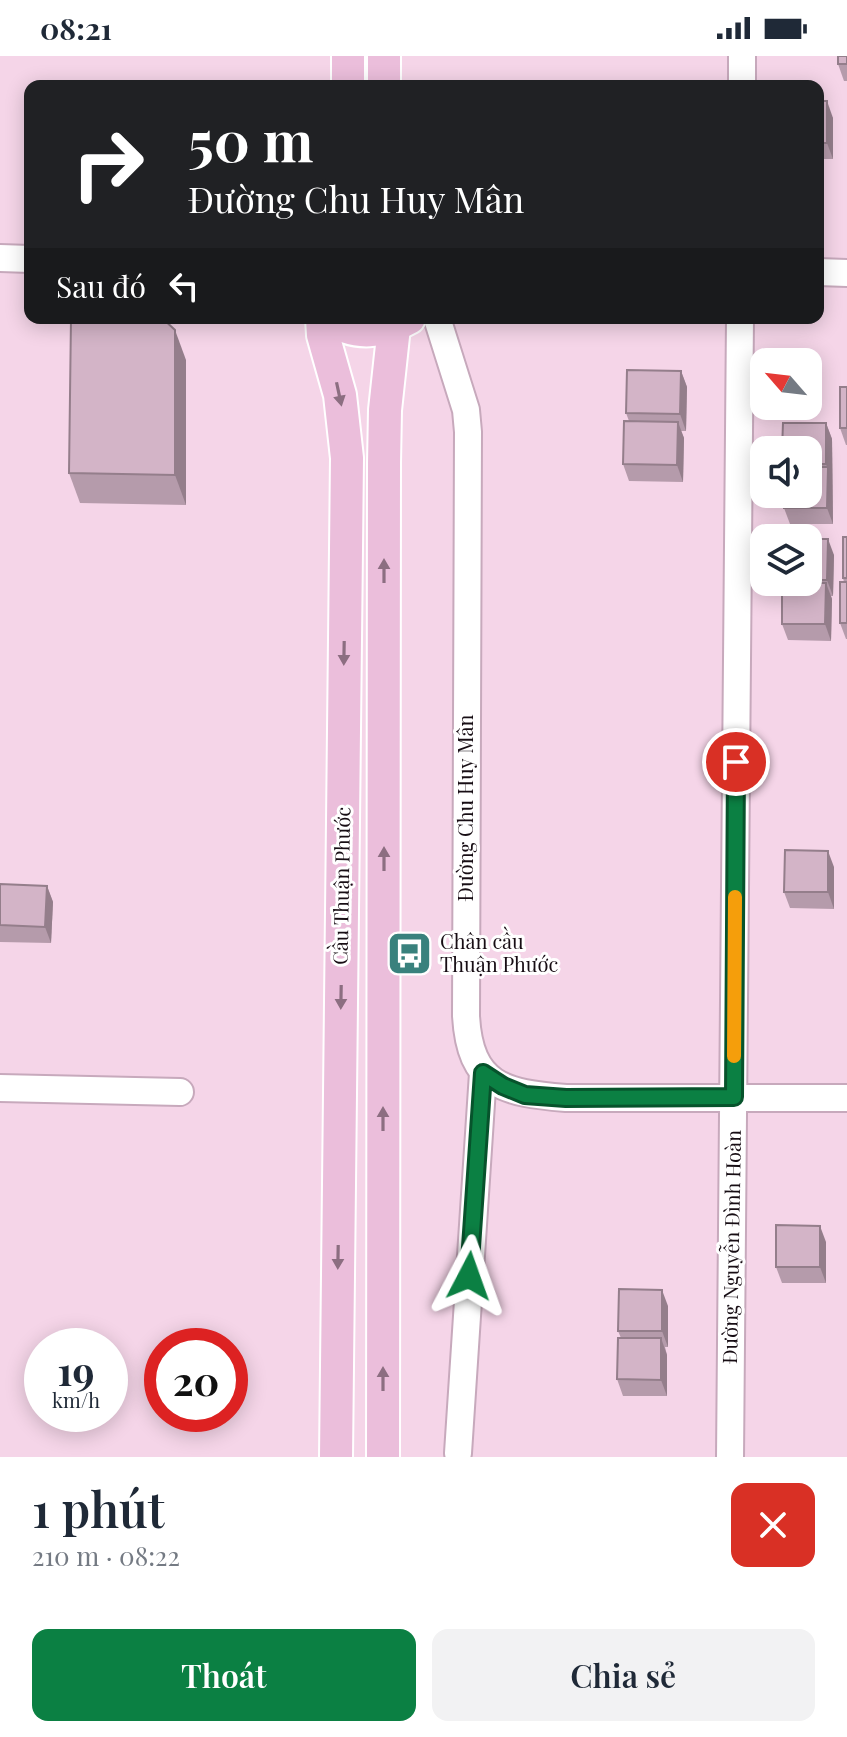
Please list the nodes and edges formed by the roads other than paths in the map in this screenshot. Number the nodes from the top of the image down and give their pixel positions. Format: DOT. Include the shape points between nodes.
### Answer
graph roads {
  1 [pos="348,56"];
  2 [pos="384,56"];
  3 [pos="742,56"];
  4 [pos="348,80"];
  5 [pos="384,80"];
  6 [pos="742,80"];
  7 [pos="0,258"];
  8 [pos="24,259"];
  9 [pos="824,272"];
  10 [pos="847,273"];
  11 [pos="322,324"];
  12 [pos="343,324"];
  13 [pos="396,324"];
  14 [pos="402,324"];
  15 [pos="439,324"];
  16 [pos="740,324"];
  17 [pos="483,1073"];
  18 [pos="0,1088"];
  19 [pos="180,1092"];
  20 [pos="734,1097"];
  21 [pos="847,1098"];
  22 [pos="458,1453"];
  23 [pos="336,1457"];
  24 [pos="383,1457"];
  25 [pos="730,1457"];
  1 -- 4 [label="main road"];
  2 -- 5 [label="main road"];
  3 -- 6 [label="street"];
  7 -- 8 [label="street"];
  9 -- 10 [label="street"];
  11 -- 23 [label="main road, Cầu Thuận Phước, one-way" via="340,395 347,458"];
  12 -- 13 [label="main road" via="375,331"];
  24 -- 14 [label="main road, Cầu Thuận Phước, one-way" via="384,463 385,410"];
  15 -- 17 [label="street, Đường Chu Huy Mân" via="468,432 466,1016 472,1056"];
  16 -- 20 [label="street, Đường Nguyễn Đình Hoàn"];
  17 -- 20 [label="street" via="525,1095"];
  17 -- 22 [label="street"];
  18 -- 19 [label="street"];
  20 -- 21 [label="street"];
  20 -- 25 [label="street, Đường Nguyễn Đình Hoàn"];
}
